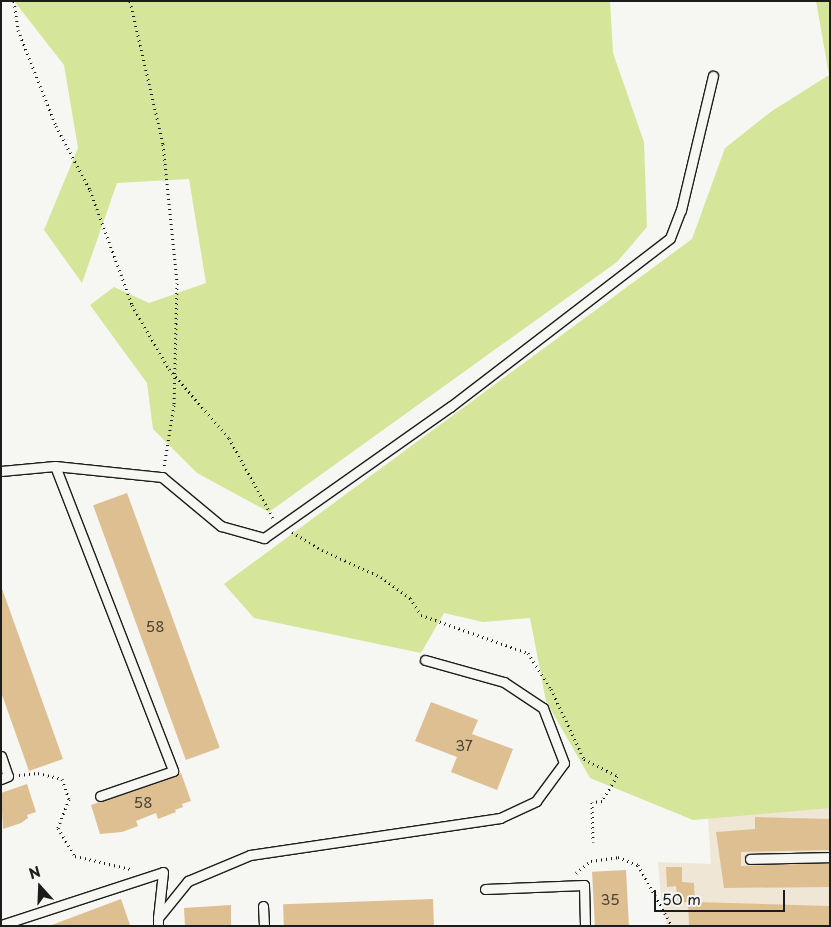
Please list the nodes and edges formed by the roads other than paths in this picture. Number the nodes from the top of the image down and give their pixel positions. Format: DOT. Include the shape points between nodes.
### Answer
graph roads {
  1 [pos="713,76"];
  2 [pos="55,466"];
  3 [pos="1,471"];
  4 [pos="425,660"];
  5 [pos="1,756"];
  6 [pos="5,778"];
  7 [pos="100,796"];
  8 [pos="830,857"];
  9 [pos="750,859"];
  10 [pos="485,889"];
  11 [pos="263,906"];
  12 [pos="158,922"];
  13 [pos="1,925"];
  14 [pos="264,926"];
  15 [pos="585,926"];
  1 -- 2 [label="lane" via="681,210 670,238 450,407 264,538 221,526 162,477"];
  2 -- 3 [label="lane"];
  2 -- 7 [label="lane" via="173,771"];
  4 -- 12 [label="lane" via="504,682 543,708 564,763 536,801 500,818 250,855 188,881"];
  5 -- 6 [label="lane"];
  8 -- 9 [label="lane"];
  10 -- 15 [label="lane" via="584,885"];
  11 -- 14 [label="lane"];
  12 -- 13 [label="lane" via="163,872"];
}
